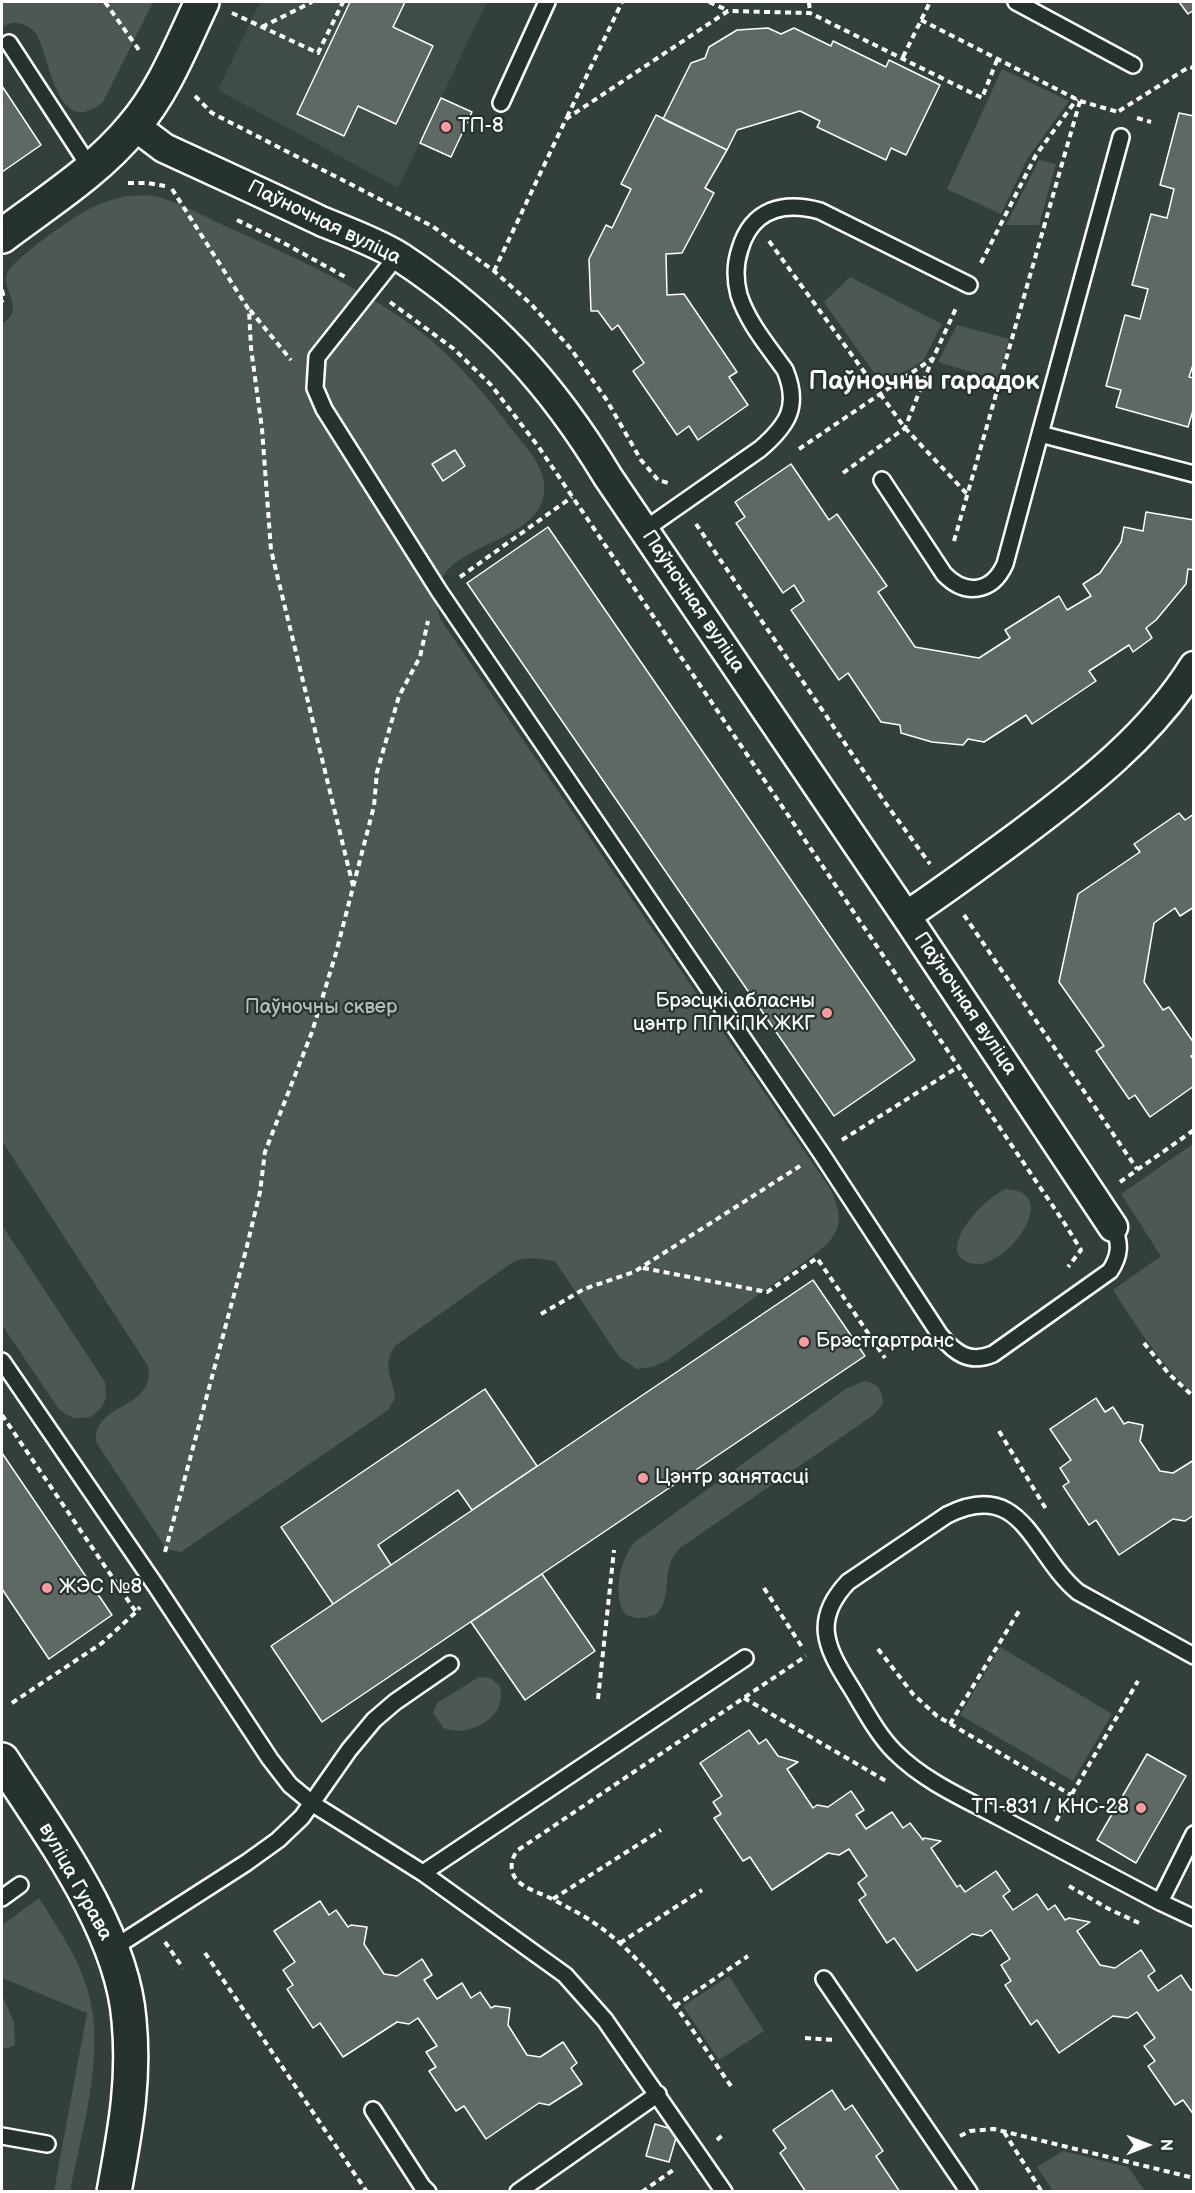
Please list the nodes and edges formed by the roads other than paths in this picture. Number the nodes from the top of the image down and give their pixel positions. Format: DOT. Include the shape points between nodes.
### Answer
graph roads {
  1 [pos="547,2"];
  2 [pos="1016,2"];
  3 [pos="215,7"];
  4 [pos="9,43"];
  5 [pos="1133,65"];
  6 [pos="501,103"];
  7 [pos="135,126"];
  8 [pos="1121,137"];
  9 [pos="91,169"];
  10 [pos="2,236"];
  11 [pos="397,256"];
  12 [pos="969,285"];
  13 [pos="1040,434"];
  14 [pos="1194,474"];
  15 [pos="882,480"];
  16 [pos="644,530"];
  17 [pos="1194,666"];
  18 [pos="906,916"];
  19 [pos="1113,1227"];
  20 [pos="2,1361"];
  21 [pos="1194,1656"];
  22 [pos="746,1658"];
  23 [pos="450,1664"];
  24 [pos="2,1760"];
  25 [pos="313,1804"];
  26 [pos="1194,1834"];
  27 [pos="423,1873"];
  28 [pos="20,1885"];
  29 [pos="2,1898"];
  30 [pos="1160,1902"];
  31 [pos="1194,1918"];
  32 [pos="112,1949"];
  33 [pos="824,1979"];
  34 [pos="658,2094"];
  35 [pos="373,2110"];
  36 [pos="2,2136"];
  37 [pos="47,2144"];
  38 [pos="114,2192"];
  39 [pos="428,2192"];
  40 [pos="518,2192"];
  41 [pos="724,2192"];
  42 [pos="969,2192"];
  1 -- 6 [label="lane"];
  2 -- 5 [label="lane"];
  3 -- 7 [label="street"];
  4 -- 9 [label="lane"];
  7 -- 9 [label="street"];
  7 -- 11 [label="street, Паўночная вуліца" via="164,148"];
  8 -- 13 [label="lane"];
  9 -- 10 [label="street"];
  11 -- 16 [label="street, Паўночная вуліца" via="458,299 526,363 557,400"];
  11 -- 19 [label="lane" via="317,357 315,388 324,409 439,591 821,1153 932,1324 965,1357 975,1359 993,1354 1110,1270 1119,1250"];
  12 -- 16 [label="lane" via="820,211 788,207 755,222 739,252 737,286 749,317 789,379 793,397 789,416 760,449"];
  13 -- 14 [label="lane"];
  13 -- 15 [label="lane" via="1001,573 989,584 974,589 958,586 944,574"];
  16 -- 18 [label="street, Паўночная вуліца"];
  17 -- 18 [label="street" via="1154,720 1102,770"];
  18 -- 19 [label="street, Паўночная вуліца"];
  20 -- 25 [label="lane" via="270,1759 290,1785"];
  21 -- 30 [label="lane" via="1078,1592 1055,1569 1024,1524 1012,1513 981,1503 947,1515 848,1582 829,1608 827,1641 832,1657 893,1750 928,1778"];
  22 -- 27 [label="lane"];
  23 -- 25 [label="lane" via="370,1724"];
  24 -- 32 [label="street, вуліца Гурава" via="78,1881"];
  25 -- 27 [label="lane"];
  25 -- 32 [label="lane" via="263,1852"];
  26 -- 30 [label="lane"];
  27 -- 34 [label="lane" via="565,1975 605,2020"];
  28 -- 29 [label="lane"];
  30 -- 31 [label="lane"];
  32 -- 38 [label="street, вуліца Гурава" via="129,2017 132,2062 129,2107"];
  33 -- 42 [label="lane"];
  34 -- 40 [label="lane"];
  34 -- 41 [label="lane"];
  35 -- 39 [label="lane"];
  36 -- 37 [label="lane"];
}
